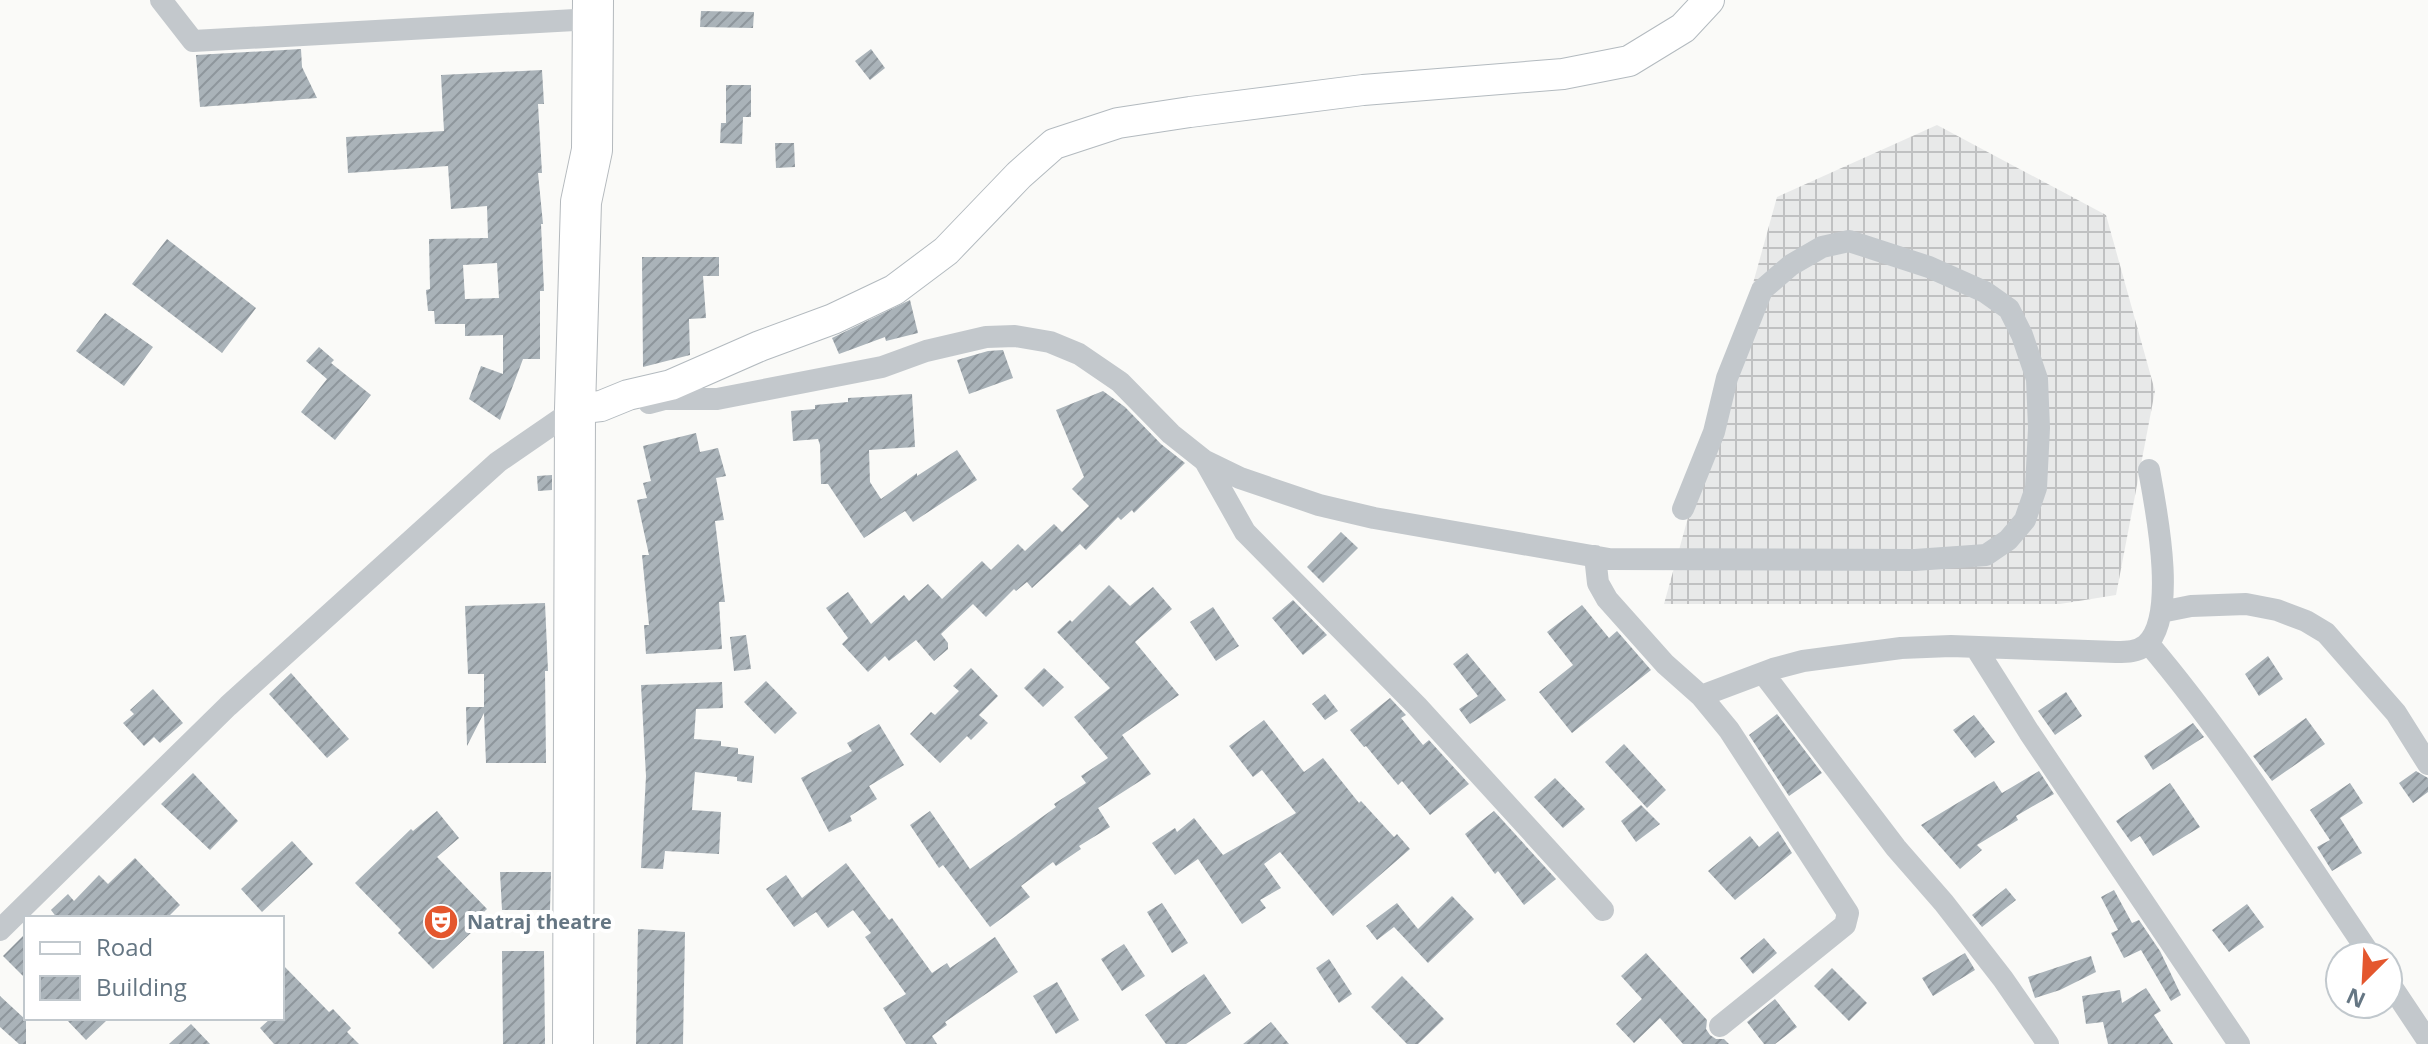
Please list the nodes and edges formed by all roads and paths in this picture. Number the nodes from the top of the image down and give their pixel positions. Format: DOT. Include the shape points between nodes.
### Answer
graph roads {
  1 [pos="161,0"];
  2 [pos="1709,0"];
  3 [pos="593,9"];
  4 [pos="593,410"];
  5 [pos="1205,461"];
  6 [pos="2149,470"];
  7 [pos="1683,509"];
  8 [pos="1595,556"];
  9 [pos="2161,612"];
  10 [pos="2148,643"];
  11 [pos="1976,648"];
  12 [pos="1763,673"];
  13 [pos="1701,696"];
  14 [pos="2428,764"];
  15 [pos="1603,910"];
  16 [pos="0,930"];
  17 [pos="2360,940"];
  18 [pos="2404,1005"];
  19 [pos="1720,1026"];
  20 [pos="2428,1041"];
  21 [pos="573,1044"];
  22 [pos="597,1044"];
  23 [pos="2048,1044"];
  24 [pos="2239,1044"];
  1 -- 3 [label="street" via="193,41"];
  2 -- 4 [label="street" via="1683,28 1629,61 1563,74 1363,90 1190,112 1118,123 1054,144 946,251 894,290 671,385"];
  3 -- 4 [label="highway" via="592,150 603,199"];
  4 -- 5 [label="street" via="664,399 717,399 882,367 986,337 1015,336 1079,354 1120,382"];
  4 -- 16 [label="street" via="498,462 228,706"];
  4 -- 21 [label="highway"];
  4 -- 22 [label="highway"];
  5 -- 8 [label="street" via="1319,505"];
  5 -- 15 [label="street" via="1245,532 1417,706"];
  6 -- 9 [label="street" via="2161,556"];
  7 -- 8 [label="street" via="1762,290 1791,265 1822,247 1849,241 1929,267 2009,309 2037,379 2036,488 2025,520 1986,555 1742,561"];
  8 -- 13 [label="street" via="1598,583 1607,599"];
  9 -- 10 [label="street"];
  9 -- 14 [label="street" via="2246,604 2306,621 2326,633 2396,713"];
  10 -- 11 [label="street" via="2130,652"];
  10 -- 17 [label="street" via="2256,786"];
  11 -- 12 [label="street" via="1877,650"];
  11 -- 24 [label="street"];
  12 -- 13 [label="street"];
  12 -- 23 [label="street"];
  13 -- 19 [label="street" via="1729,730 1848,913 1845,925"];
  18 -- 20 [label="street"];
}
